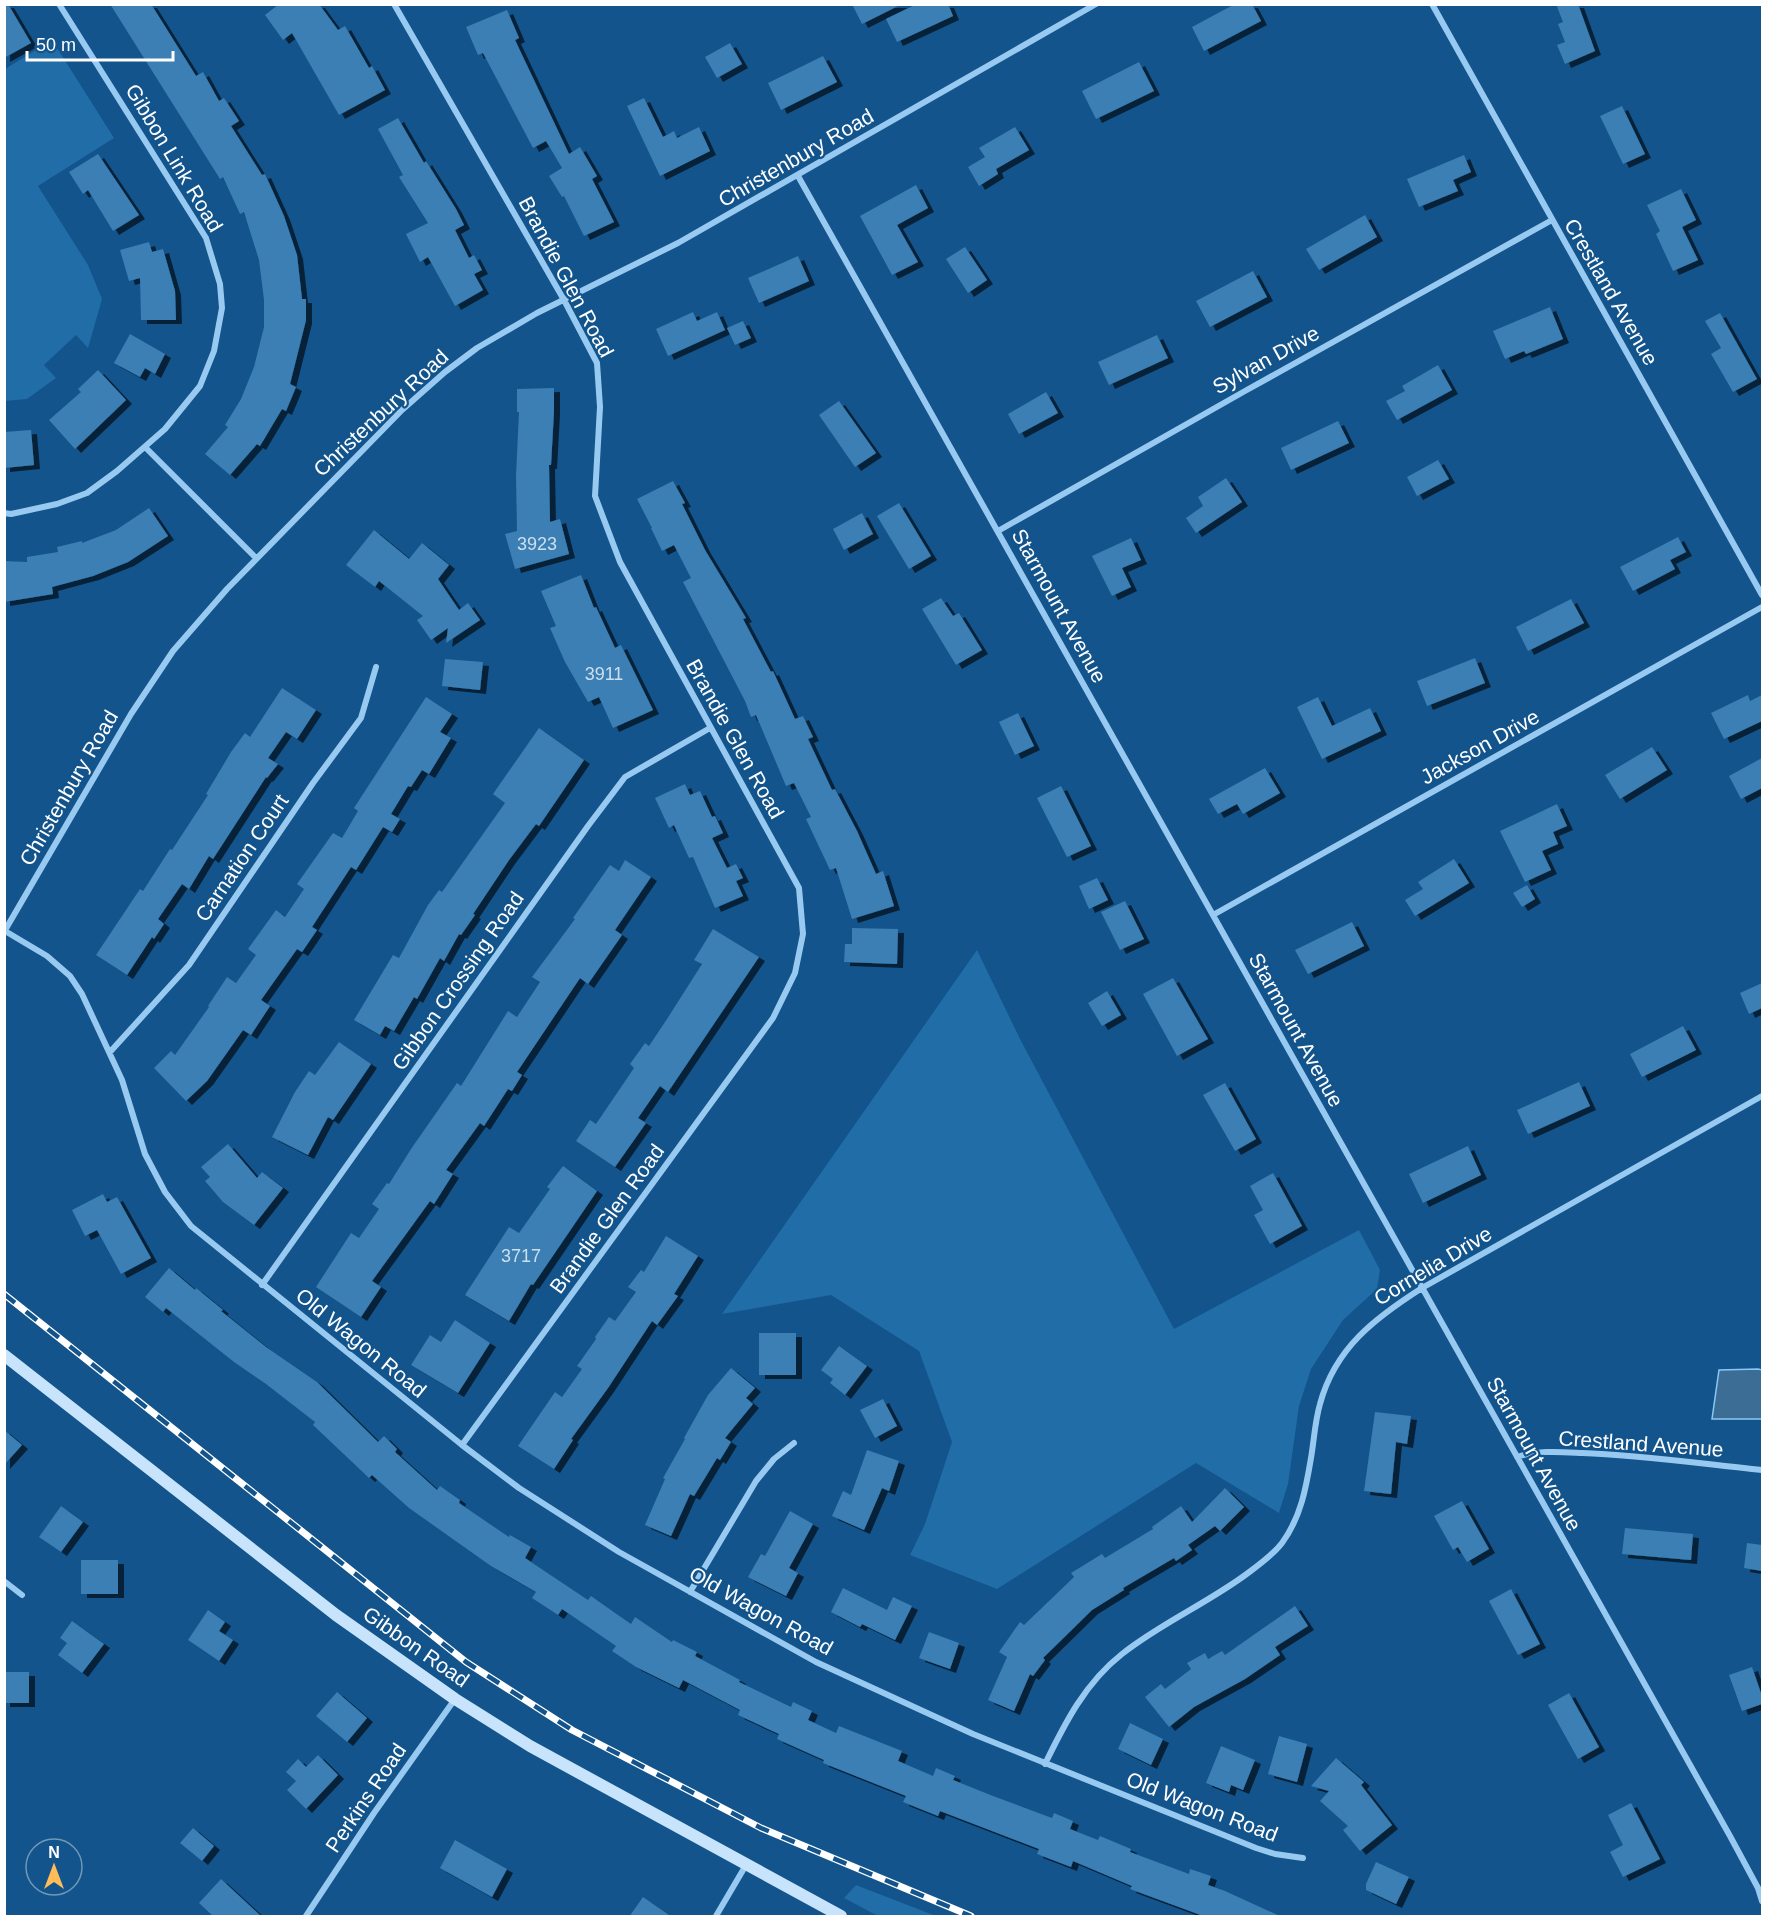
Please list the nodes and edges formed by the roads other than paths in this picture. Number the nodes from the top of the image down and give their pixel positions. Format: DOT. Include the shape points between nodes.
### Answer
graph roads {
  1 [pos="58,4"];
  2 [pos="394,4"];
  3 [pos="1096,4"];
  4 [pos="1432,4"];
  5 [pos="798,176"];
  6 [pos="1552,220"];
  7 [pos="564,300"];
  8 [pos="145,447"];
  9 [pos="4,513"];
  10 [pos="998,531"];
  11 [pos="256,558"];
  12 [pos="1762,595"];
  13 [pos="1762,607"];
  14 [pos="376,667"];
  15 [pos="710,728"];
  16 [pos="1214,915"];
  17 [pos="5,931"];
  18 [pos="110,1052"];
  19 [pos="1762,1096"];
  20 [pos="262,1285"];
  21 [pos="1422,1288"];
  22 [pos="4,1355"];
  23 [pos="794,1443"];
  24 [pos="462,1445"];
  25 [pos="1517,1457"];
  26 [pos="1762,1470"];
  27 [pos="4,1581"];
  28 [pos="690,1592"];
  29 [pos="22,1595"];
  30 [pos="455,1699"];
  31 [pos="1045,1764"];
  32 [pos="1303,1858"];
  33 [pos="746,1865"];
  34 [pos="1762,1902"];
  35 [pos="306,1917"];
  36 [pos="716,1917"];
  37 [pos="841,1917"];
  1 -- 8 [label="street, Gibbon Link Road" via="206,238 220,284 222,308 214,351 200,386 168,426"];
  2 -- 7 [label="street, Brandie Glen Road"];
  3 -- 5 [label="street, Christenbury Road"];
  4 -- 6 [label="street, Crestland Avenue"];
  5 -- 7 [label="street, Christenbury Road" via="678,243"];
  5 -- 10 [label="street, Starmount Avenue"];
  6 -- 10 [label="street, Sylvan Drive"];
  6 -- 12 [label="street, Crestland Avenue"];
  7 -- 11 [label="street, Christenbury Road" via="477,348 445,372 402,410"];
  7 -- 15 [label="street, Brandie Glen Road" via="597,363 600,407 595,496 620,562"];
  8 -- 9 [label="street, Gibbon Link Road" via="87,493 57,504"];
  8 -- 11 [label="street"];
  10 -- 16 [label="street, Starmount Avenue"];
  11 -- 17 [label="street, Christenbury Road" via="197,621 152,681"];
  13 -- 16 [label="street, Jackson Drive"];
  14 -- 18 [label="street, Carnation Court" via="361,718 189,965"];
  15 -- 20 [label="street, Gibbon Crossing Road" via="625,777"];
  15 -- 24 [label="street, Brandie Glen Road" via="799,888 803,934 795,973 773,1018"];
  16 -- 21 [label="street, Starmount Avenue"];
  17 -- 18 [label="street, Old Wagon Road" via="47,956 70,976"];
  18 -- 20 [label="street, Old Wagon Road" via="145,1154 165,1192 190,1226"];
  19 -- 21 [label="street, Cornelia Drive"];
  20 -- 24 [label="street, Old Wagon Road"];
  21 -- 25 [label="street, Starmount Avenue"];
  21 -- 31 [label="street, Cornelia Drive" via="1359,1334 1327,1382 1319,1405 1306,1494 1282,1543 1268,1559 1225,1590 1145,1638 1105,1669 1076,1705"];
  22 -- 30 [label="main road, Gibbon Road" via="344,1622"];
  23 -- 28 [label="street" via="756,1481"];
  24 -- 28 [label="street, Old Wagon Road" via="519,1488"];
  25 -- 26 [label="street, Crestland Avenue" via="1556,1452 1616,1454"];
  25 -- 34 [label="street, Starmount Avenue" via="1730,1836"];
  27 -- 29 [label="street"];
  28 -- 31 [label="street, Old Wagon Road" via="816,1662"];
  30 -- 33 [label="main road, Gibbon Road" via="530,1746"];
  30 -- 35 [label="street, Perkins Road"];
  31 -- 32 [label="street, Old Wagon Road" via="1256,1848"];
  33 -- 36 [label="street"];
  33 -- 37 [label="main road, Gibbon Road"];
}
